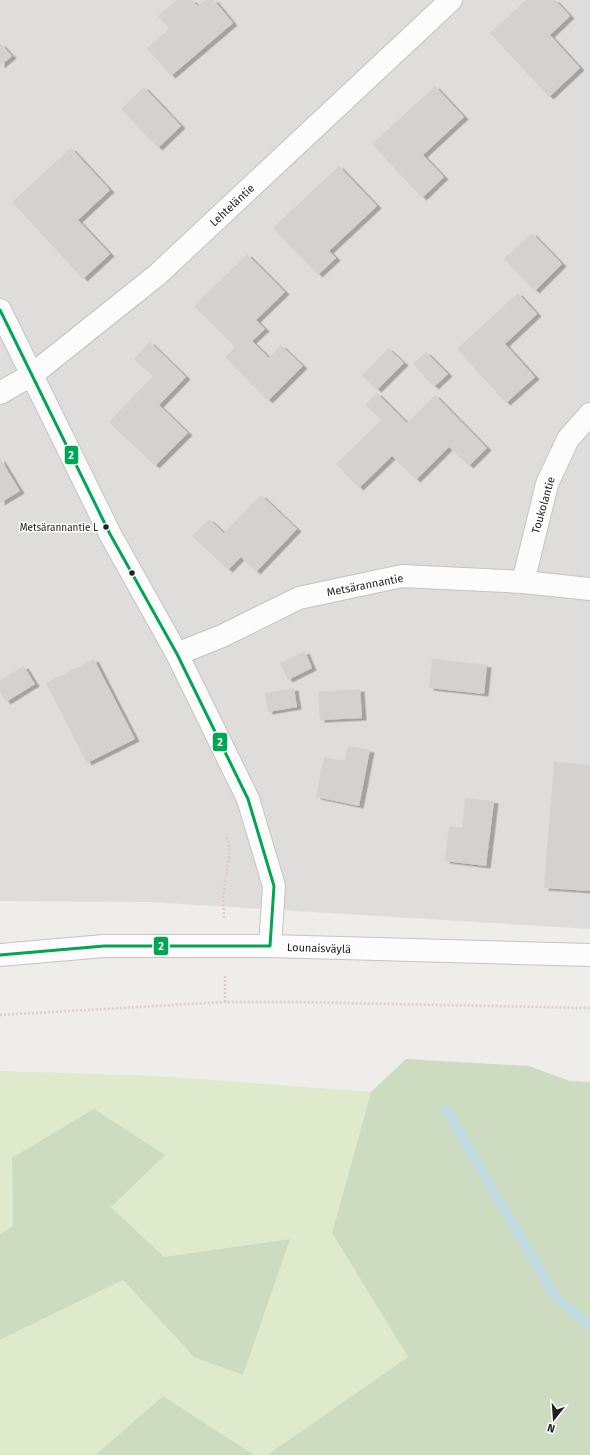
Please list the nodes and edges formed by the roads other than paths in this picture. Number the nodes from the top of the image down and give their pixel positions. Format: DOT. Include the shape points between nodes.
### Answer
graph roads {
  1 [pos="451,0"];
  2 [pos="0,310"];
  3 [pos="33,374"];
  4 [pos="0,393"];
  5 [pos="590,414"];
  6 [pos="523,582"];
  7 [pos="590,589"];
  8 [pos="177,654"];
  9 [pos="270,946"];
  10 [pos="0,955"];
  11 [pos="590,955"];
  1 -- 3 [label="street, Lehteläntie" via="157,275"];
  2 -- 3 [label="street"];
  3 -- 4 [label="street, Lehteläntie"];
  3 -- 8 [label="street" via="42,398 110,534"];
  5 -- 6 [label="street, Toukolantie" via="568,439 547,484"];
  6 -- 7 [label="street, Metsärannantie"];
  6 -- 8 [label="street, Metsärannantie" via="402,576 299,598 222,636"];
  8 -- 9 [label="street" via="248,799 274,886"];
  9 -- 10 [label="street, Lounaisväylä" via="104,946"];
  9 -- 11 [label="street, Lounaisväylä"];
}
